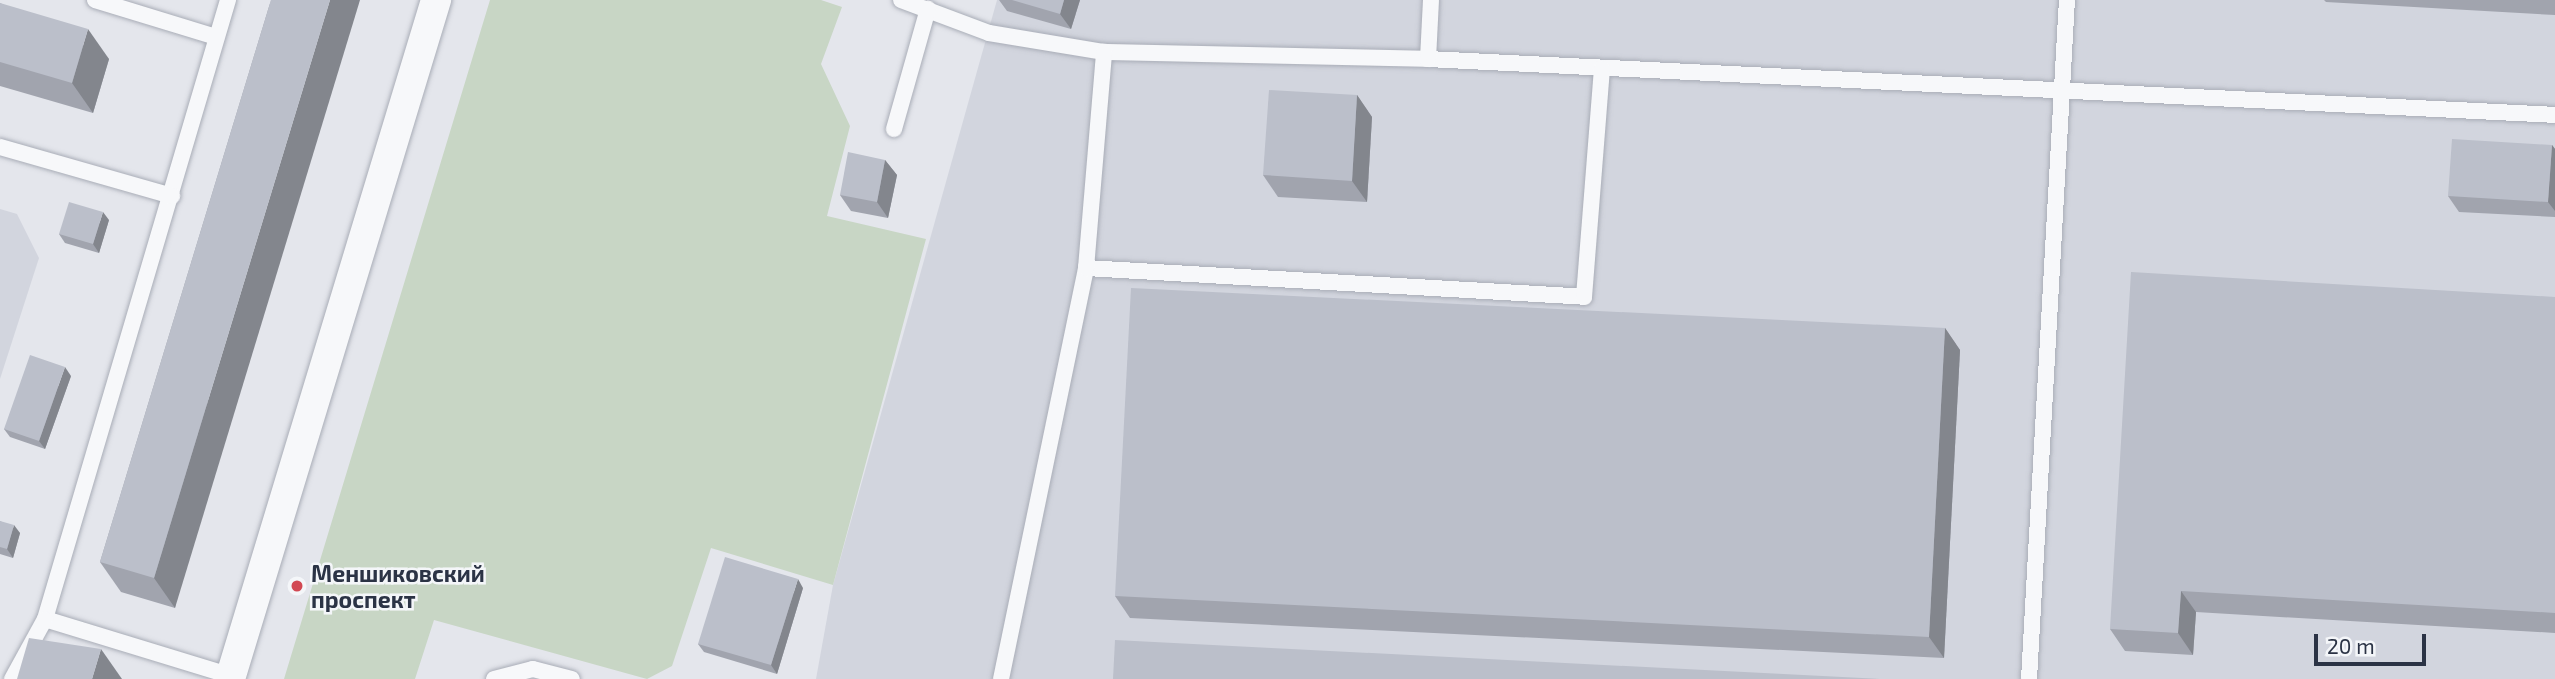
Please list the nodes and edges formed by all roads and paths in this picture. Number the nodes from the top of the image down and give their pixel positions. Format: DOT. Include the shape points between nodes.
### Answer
graph roads {
  1 [pos="95,0"];
  2 [pos="228,0"];
  3 [pos="436,0"];
  4 [pos="901,0"];
  5 [pos="1431,0"];
  6 [pos="2067,0"];
  7 [pos="924,5"];
  8 [pos="216,37"];
  9 [pos="1104,52"];
  10 [pos="1428,58"];
  11 [pos="1602,69"];
  12 [pos="2063,93"];
  13 [pos="2555,115"];
  14 [pos="894,129"];
  15 [pos="0,147"];
  16 [pos="172,196"];
  17 [pos="1086,268"];
  18 [pos="45,619"];
  19 [pos="231,678"];
  20 [pos="12,679"];
  21 [pos="494,679"];
  22 [pos="572,679"];
  23 [pos="1001,679"];
  24 [pos="2029,679"];
  1 -- 8 [label="lane"];
  2 -- 8 [label="lane"];
  3 -- 19 [label="street"];
  4 -- 7 [label="lane"];
  5 -- 10 [label="lane"];
  6 -- 12 [label="lane"];
  7 -- 9 [label="lane" via="989,33"];
  7 -- 14 [label="lane"];
  8 -- 16 [label="lane"];
  9 -- 10 [label="lane"];
  9 -- 17 [label="lane"];
  10 -- 11 [label="lane"];
  11 -- 12 [label="lane"];
  11 -- 17 [label="lane" via="1584,297"];
  12 -- 13 [label="lane"];
  12 -- 24 [label="lane"];
  15 -- 16 [label="lane"];
  16 -- 18 [label="lane"];
  17 -- 23 [label="lane"];
  18 -- 19 [label="lane"];
  18 -- 20 [label="lane"];
  21 -- 22 [label="lane" via="533,668"];
}
